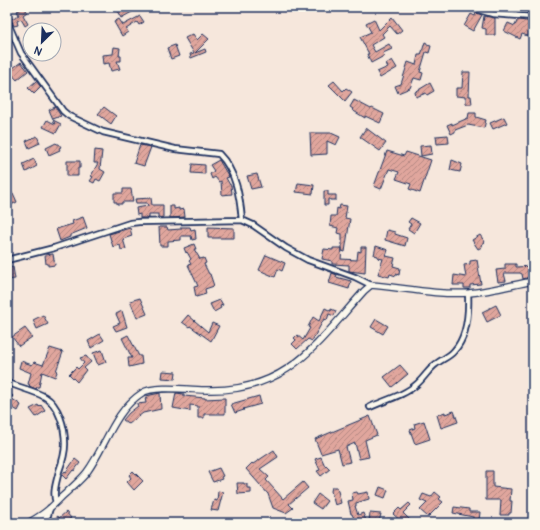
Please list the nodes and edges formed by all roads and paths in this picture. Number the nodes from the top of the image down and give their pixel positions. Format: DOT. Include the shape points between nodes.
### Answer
graph roads {
  1 [pos="469,7"];
  2 [pos="533,17"];
  3 [pos="7,21"];
  4 [pos="242,220"];
  5 [pos="7,260"];
  6 [pos="533,281"];
  7 [pos="371,285"];
  8 [pos="468,293"];
  9 [pos="7,382"];
  10 [pos="370,407"];
  11 [pos="59,499"];
  12 [pos="50,508"];
  13 [pos="28,523"];
  14 [pos="40,523"];
  1 -- 2 [label="street" via="493,14"];
  3 -- 4 [label="street" via="21,53 69,116 116,135 175,150 219,154 223,157 234,177"];
  4 -- 5 [label="street" via="130,223 54,248"];
  4 -- 7 [label="street" via="300,256"];
  6 -- 8 [label="street"];
  7 -- 8 [label="street" via="427,292"];
  7 -- 11 [label="street" via="304,358 274,378 234,389 144,391 128,405 110,430 88,471"];
  8 -- 10 [label="street" via="463,334 454,351 436,364 411,389"];
  9 -- 11 [label="street" via="46,397 57,411 65,443 56,483 55,498"];
  11 -- 12 [label="street"];
  12 -- 13 [label="street"];
  12 -- 14 [label="street" via="48,515"];
}
